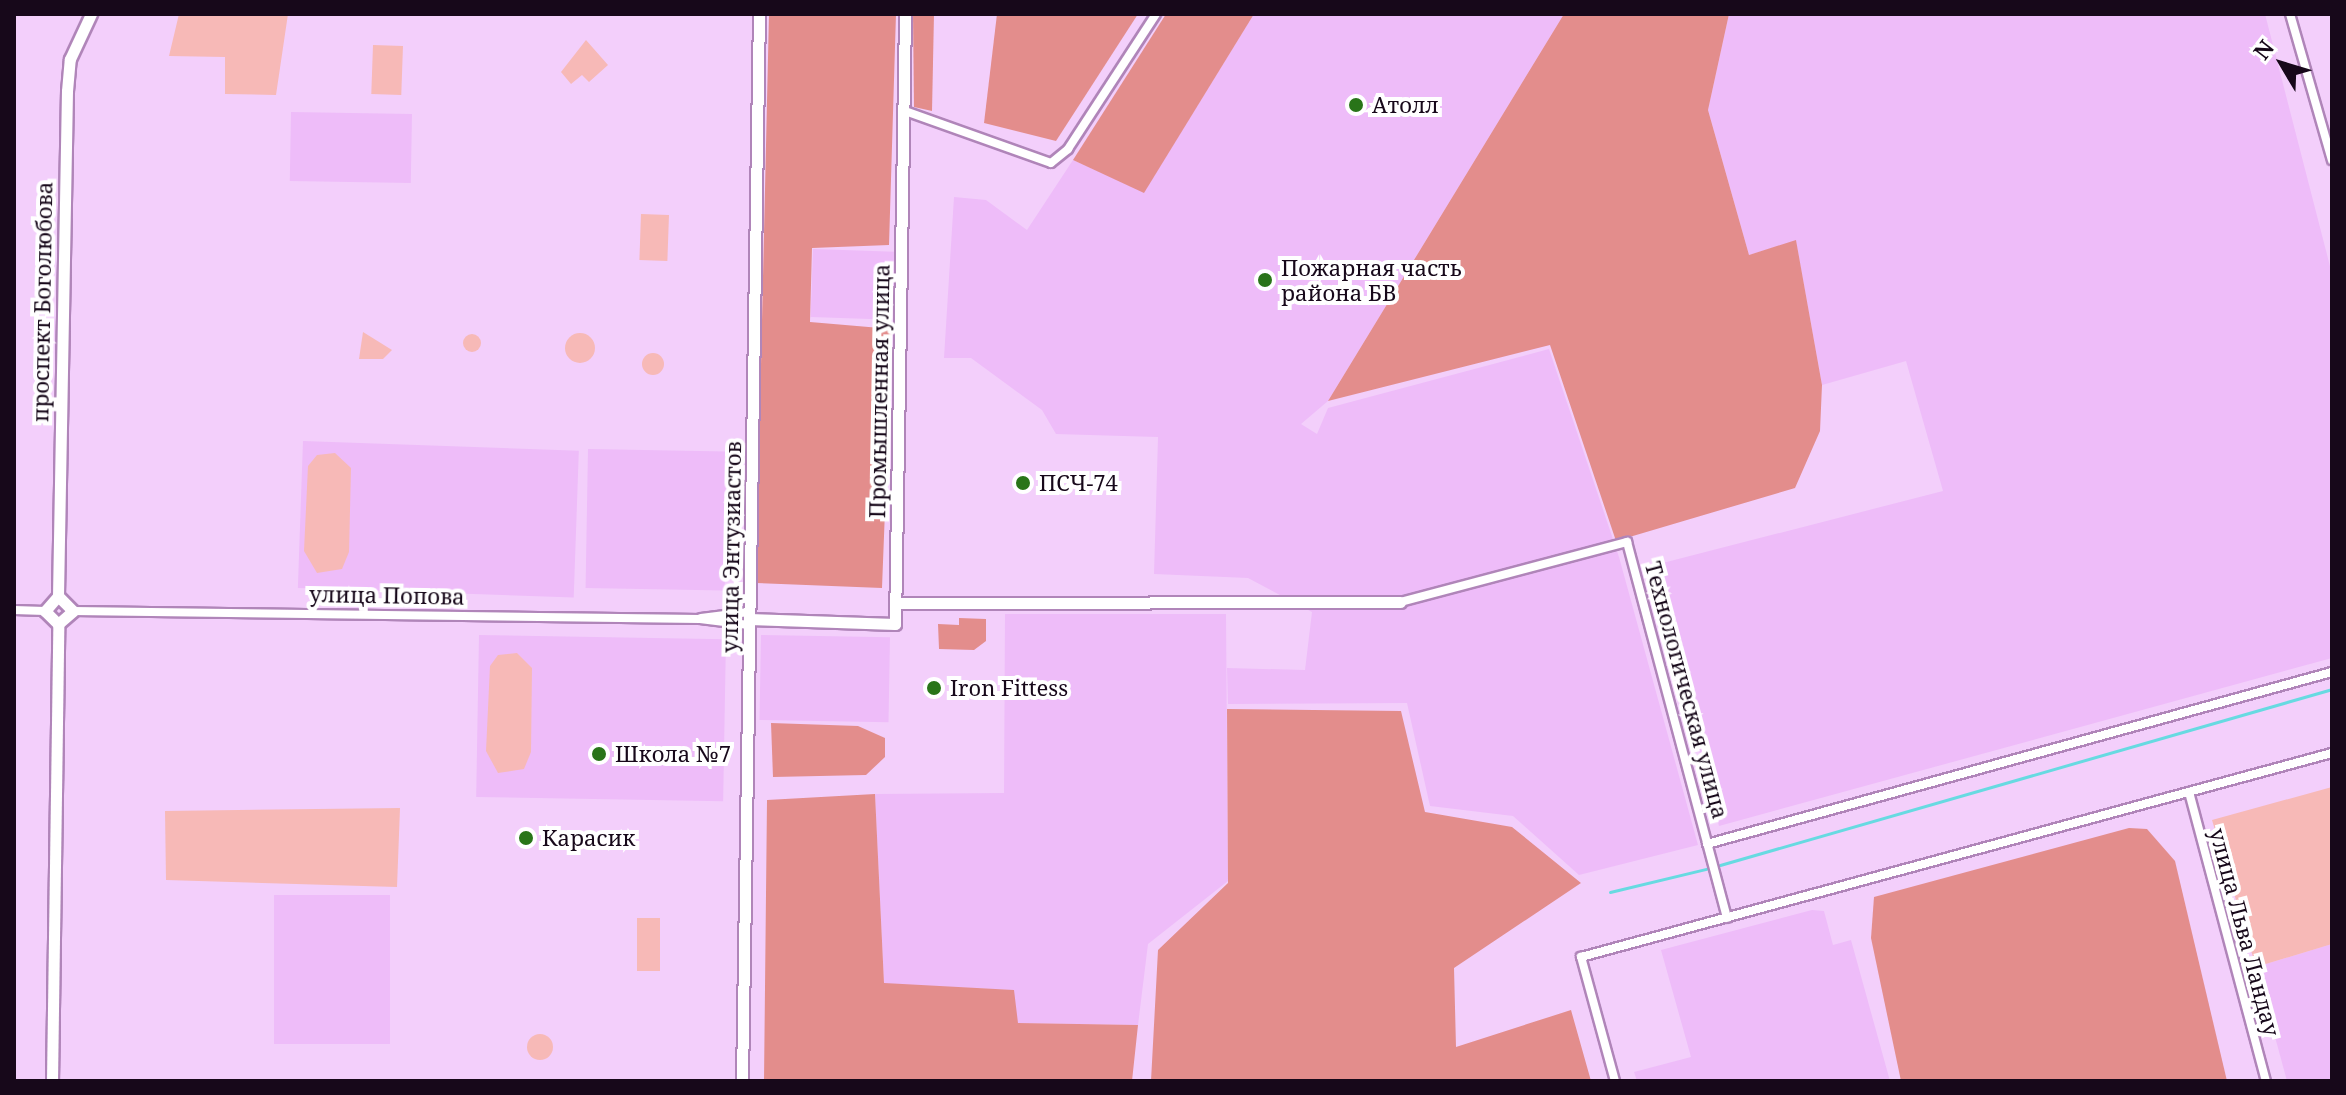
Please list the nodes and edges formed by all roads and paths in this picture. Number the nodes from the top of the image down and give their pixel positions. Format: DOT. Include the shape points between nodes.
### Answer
graph roads {
  1 [pos="91,14"];
  2 [pos="759,14"];
  3 [pos="905,14"];
  4 [pos="1156,14"];
  5 [pos="2290,14"];
  6 [pos="905,111"];
  7 [pos="2332,160"];
  8 [pos="58,596"];
  9 [pos="1400,602"];
  10 [pos="895,603"];
  11 [pos="14,610"];
  12 [pos="45,611"];
  13 [pos="73,611"];
  14 [pos="749,619"];
  15 [pos="58,624"];
  16 [pos="2332,672"];
  17 [pos="2332,753"];
  18 [pos="2189,792"];
  19 [pos="1707,844"];
  20 [pos="1727,918"];
  21 [pos="52,1081"];
  22 [pos="742,1081"];
  23 [pos="1615,1081"];
  24 [pos="2266,1081"];
  1 -- 8 [label="street, проспект Боголюбова" via="70,59 67,91"];
  2 -- 14 [label="street, улица Энтузиастов"];
  3 -- 6 [label="street, Промышленная улица"];
  4 -- 6 [label="street" via="1068,149 1051,163"];
  5 -- 7 [label="street"];
  6 -- 10 [label="street, Промышленная улица"];
  8 -- 12 [label="street"];
  8 -- 13 [label="street"];
  9 -- 10 [label="street, Технологическая улица"];
  9 -- 19 [label="street, Технологическая улица" via="1627,542"];
  10 -- 14 [label="street" via="895,624"];
  11 -- 12 [label="street"];
  12 -- 15 [label="street"];
  13 -- 14 [label="street, улица Попова"];
  13 -- 15 [label="street"];
  14 -- 22 [label="street, улица Энтузиастов"];
  15 -- 21 [label="street"];
  16 -- 19 [label="street, Технологическая улица"];
  17 -- 18 [label="street"];
  18 -- 20 [label="street"];
  18 -- 24 [label="street, улица Льва Ландау"];
  19 -- 20 [label="street"];
  20 -- 23 [label="street" via="1581,957"];
}
